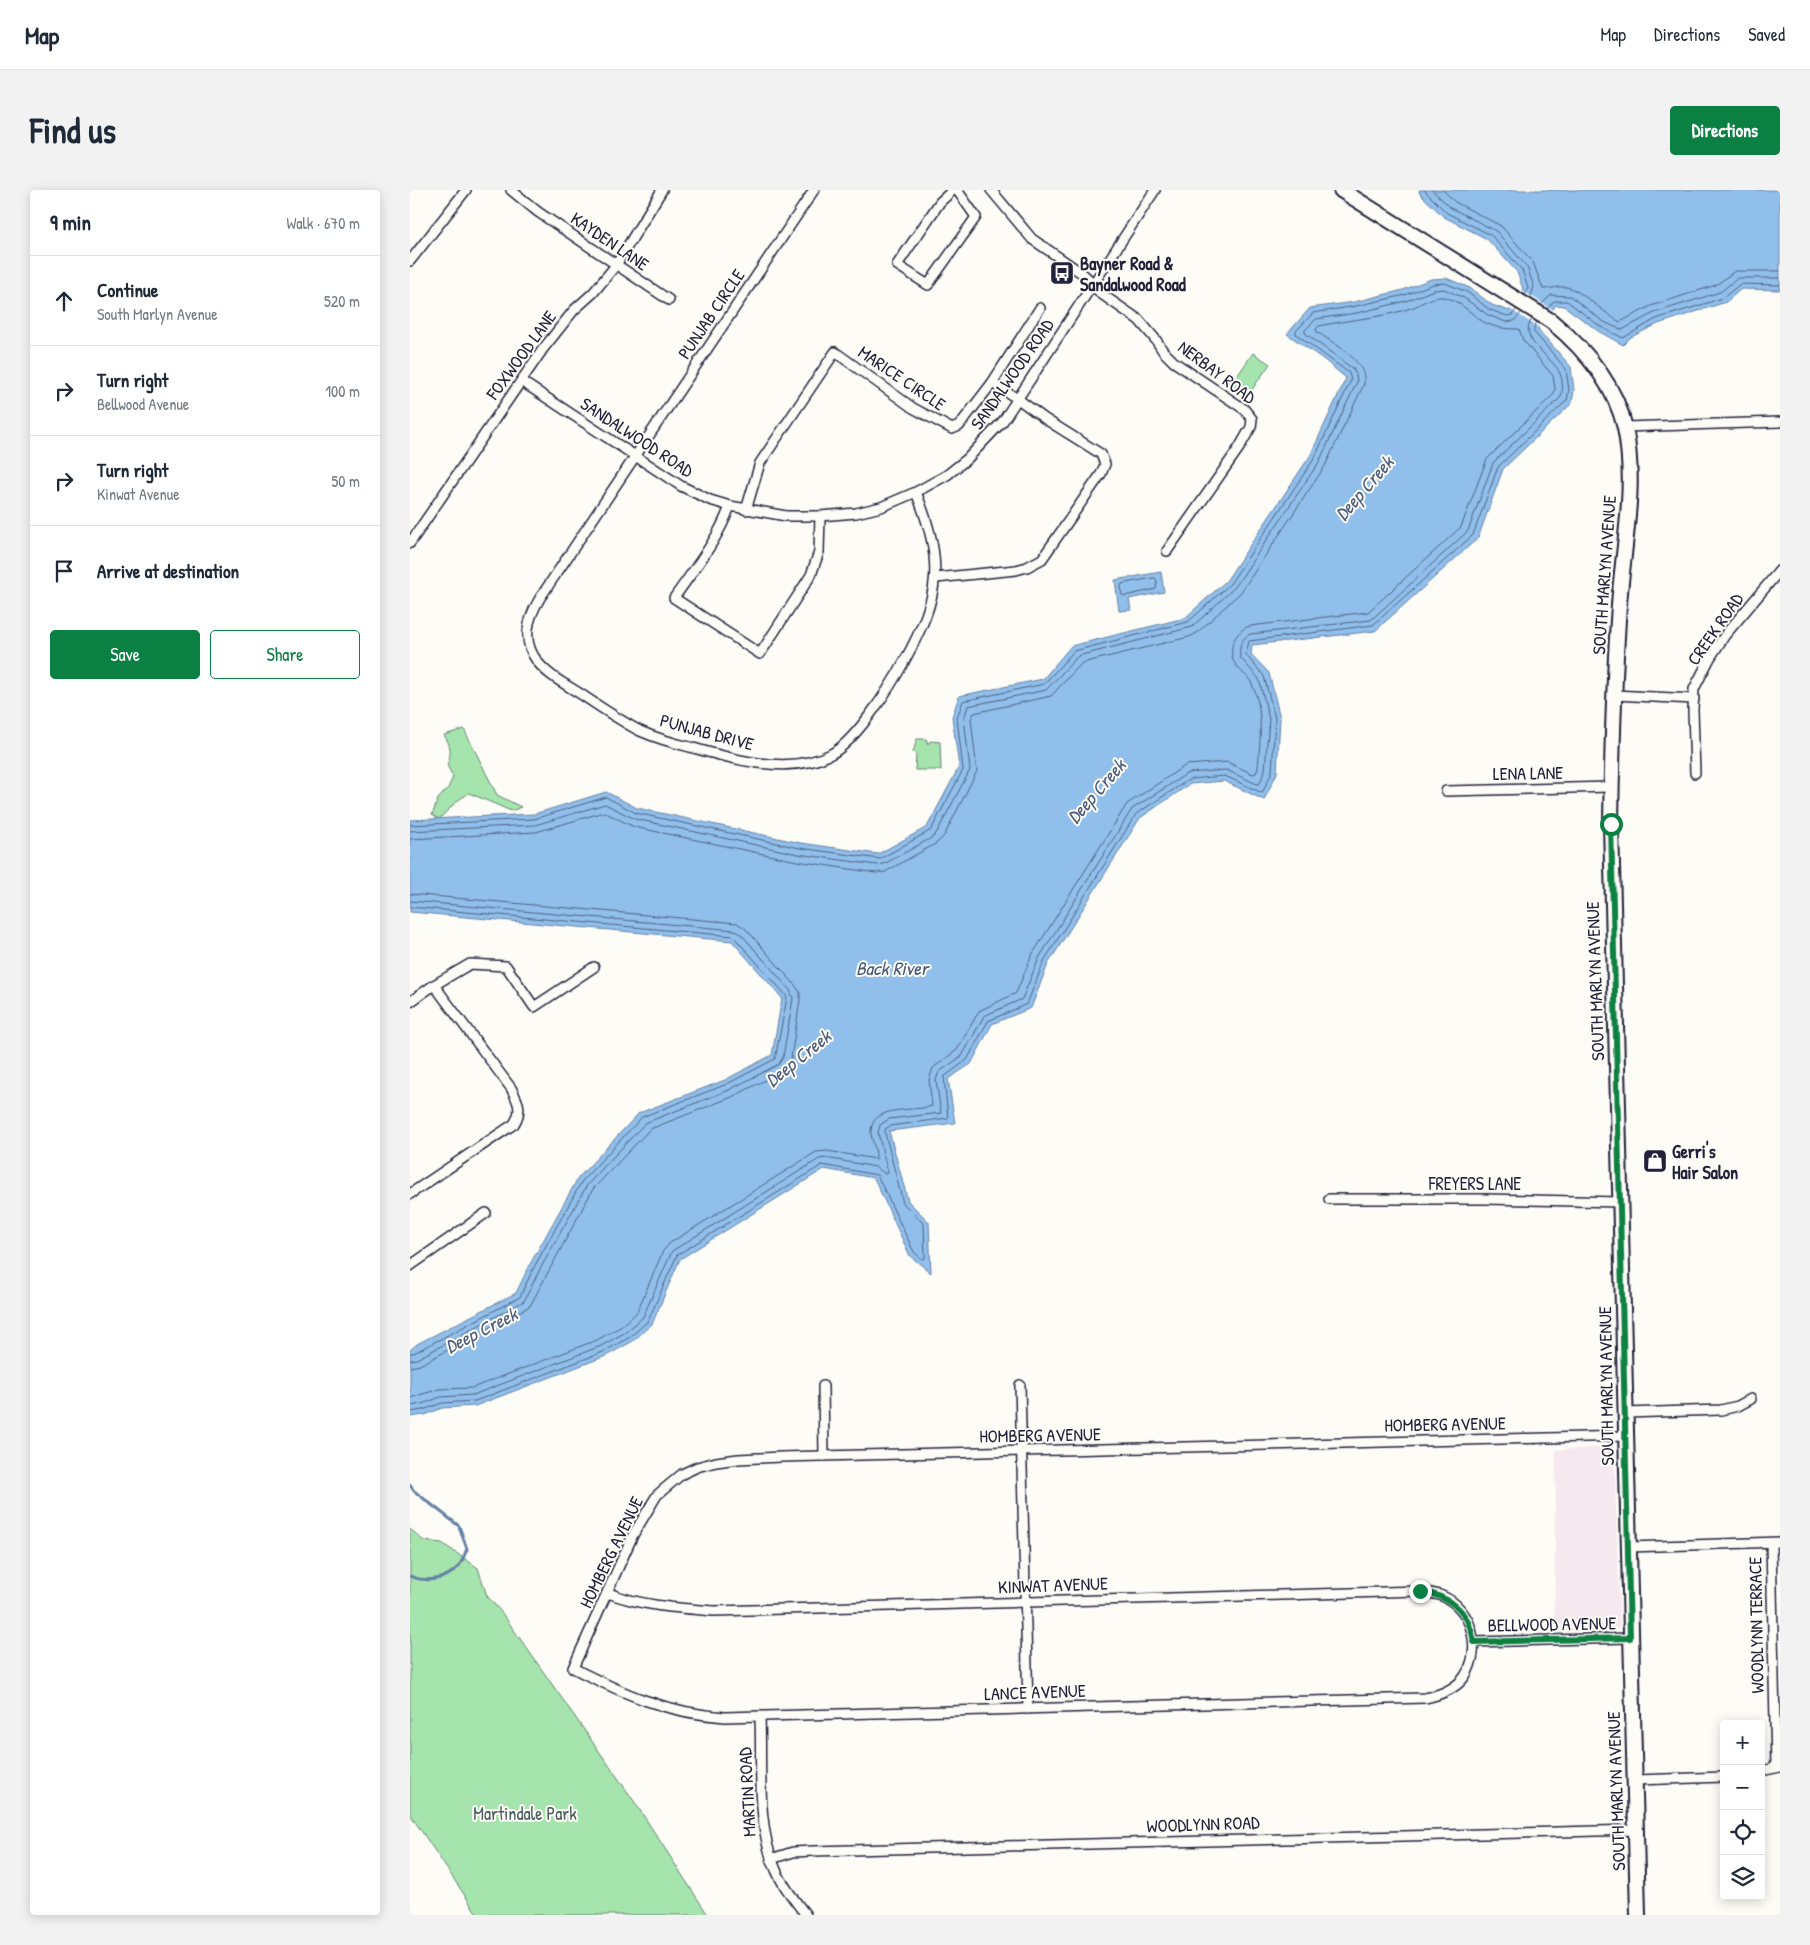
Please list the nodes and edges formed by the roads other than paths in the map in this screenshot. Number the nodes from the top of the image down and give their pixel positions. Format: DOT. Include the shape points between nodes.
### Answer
graph roads {
  1 [pos="466,190"];
  2 [pos="511,190"];
  3 [pos="662,190"];
  4 [pos="814,190"];
  5 [pos="953,190"];
  6 [pos="957,190"];
  7 [pos="991,190"];
  8 [pos="1155,190"];
  9 [pos="1341,190"];
  10 [pos="410,261"];
  11 [pos="616,265"];
  12 [pos="1094,284"];
  13 [pos="669,300"];
  14 [pos="1040,308"];
  15 [pos="521,381"];
  16 [pos="992,383"];
  17 [pos="1018,399"];
  18 [pos="1780,422"];
  19 [pos="1624,427"];
  20 [pos="636,455"];
  21 [pos="916,492"];
  22 [pos="730,506"];
  23 [pos="746,510"];
  24 [pos="820,516"];
  25 [pos="410,543"];
  26 [pos="1168,551"];
  27 [pos="1780,570"];
  28 [pos="936,578"];
  29 [pos="1614,695"];
  30 [pos="1694,699"];
  31 [pos="1695,773"];
  32 [pos="1611,788"];
  33 [pos="1446,791"];
  34 [pos="594,967"];
  35 [pos="434,985"];
  36 [pos="410,1002"];
  37 [pos="410,1194"];
  38 [pos="1329,1199"];
  39 [pos="1620,1202"];
  40 [pos="486,1213"];
  41 [pos="410,1266"];
  42 [pos="1020,1385"];
  43 [pos="823,1386"];
  44 [pos="1751,1399"];
  45 [pos="1625,1413"];
  46 [pos="1626,1436"];
  47 [pos="1022,1451"];
  48 [pos="824,1456"];
  49 [pos="1775,1542"];
  50 [pos="1629,1547"];
  51 [pos="608,1593"];
  52 [pos="1025,1603"];
  53 [pos="1630,1638"];
  54 [pos="1474,1642"];
  55 [pos="573,1668"];
  56 [pos="1028,1709"];
  57 [pos="760,1717"];
  58 [pos="1778,1767"];
  59 [pos="1765,1770"];
  60 [pos="1720,1778"];
  61 [pos="1635,1780"];
  62 [pos="1636,1830"];
  63 [pos="771,1859"];
  64 [pos="806,1915"];
  65 [pos="1638,1915"];
  1 -- 10 [label="street"];
  2 -- 11 [label="street, KAYDEN LANE"];
  3 -- 11 [label="street, FOXWOOD LANE"];
  4 -- 20 [label="street, PUNJAB CIRCLE"];
  5 -- 6 [label="street" via="940,202 897,265 928,285 976,217"];
  7 -- 12 [label="street" via="1032,239"];
  8 -- 12 [label="street, SANDALWOOD ROAD"];
  9 -- 19 [label="street, SOUTH MARLYN AVENUE" via="1512,296 1572,338 1605,379"];
  11 -- 13 [label="street, KAYDEN LANE"];
  11 -- 15 [label="street, FOXWOOD LANE" via="574,310"];
  12 -- 17 [label="street, SANDALWOOD ROAD"];
  12 -- 26 [label="street, NERBAY ROAD" via="1100,293 1139,320 1174,362 1244,409 1252,419 1243,442"];
  14 -- 16 [label="street, MARICE CIRCLE"];
  15 -- 20 [label="street, SANDALWOOD ROAD"];
  15 -- 25 [label="street, FOXWOOD LANE"];
  16 -- 17 [label="street"];
  16 -- 23 [label="street, MARICE CIRCLE" via="959,426 952,429 913,408 835,352 760,463"];
  17 -- 21 [label="street, SANDALWOOD ROAD" via="1003,422 967,459"];
  17 -- 28 [label="street" via="1101,454 1105,464 1042,559 1016,570"];
  18 -- 19 [label="street"];
  19 -- 29 [label="street, SOUTH MARLYN AVENUE" via="1630,491"];
  20 -- 22 [label="street, SANDALWOOD ROAD" via="649,467 681,486"];
  20 -- 28 [label="street, PUNJAB DRIVE" via="540,598 530,615 528,629 531,649 549,673 641,731 746,762 790,764 829,755 850,740 902,664 921,629"];
  21 -- 24 [label="street, SANDALWOOD ROAD" via="881,507"];
  21 -- 28 [label="street, PUNJAB DRIVE" via="930,529"];
  22 -- 23 [label="street, SANDALWOOD ROAD"];
  22 -- 24 [label="street" via="723,527 674,598 760,654 811,575 819,552"];
  23 -- 24 [label="street, SANDALWOOD ROAD" via="786,516"];
  27 -- 30 [label="street, CREEK ROAD" via="1720,643 1699,678"];
  29 -- 30 [label="street"];
  29 -- 32 [label="street, SOUTH MARLYN AVENUE"];
  30 -- 31 [label="street, CREEK ROAD"];
  32 -- 33 [label="street, LENA LANE"];
  32 -- 39 [label="street, SOUTH MARLYN AVENUE"];
  34 -- 35 [label="street" via="534,1007 506,966 470,964"];
  35 -- 36 [label="street"];
  35 -- 37 [label="street" via="511,1088 520,1110 514,1124"];
  38 -- 39 [label="street, FREYERS LANE"];
  39 -- 45 [label="street, SOUTH MARLYN AVENUE"];
  40 -- 41 [label="street"];
  42 -- 47 [label="street"];
  43 -- 48 [label="street"];
  44 -- 45 [label="street" via="1721,1410"];
  45 -- 46 [label="street, SOUTH MARLYN AVENUE"];
  46 -- 47 [label="street, HOMBERG AVENUE"];
  46 -- 50 [label="street, SOUTH MARLYN AVENUE"];
  47 -- 48 [label="street, HOMBERG AVENUE"];
  47 -- 52 [label="street"];
  48 -- 51 [label="street, HOMBERG AVENUE" via="738,1459 716,1462 682,1474 657,1495 645,1514"];
  49 -- 50 [label="street"];
  49 -- 58 [label="street, WOODLYNN TERRACE"];
  50 -- 53 [label="street, SOUTH MARLYN AVENUE"];
  51 -- 52 [label="street, KINWAT AVENUE" via="638,1603 714,1611"];
  51 -- 55 [label="street, HOMBERG AVENUE"];
  52 -- 54 [label="street, KINWAT AVENUE" via="1420,1591 1443,1597 1460,1609 1467,1619"];
  52 -- 56 [label="street"];
  53 -- 54 [label="street, BELLWOOD AVENUE"];
  53 -- 61 [label="street, SOUTH MARLYN AVENUE"];
  54 -- 56 [label="street, LANCE AVENUE" via="1473,1657 1464,1677 1445,1692 1425,1698"];
  55 -- 57 [label="street, LANCE AVENUE" via="657,1706 704,1715"];
  56 -- 57 [label="street, LANCE AVENUE"];
  57 -- 63 [label="street, MARTIN ROAD" via="763,1814"];
  58 -- 59 [label="street"];
  60 -- 61 [label="street"];
  61 -- 62 [label="street, SOUTH MARLYN AVENUE"];
  62 -- 63 [label="street, WOODLYNN ROAD" via="813,1851 793,1852"];
  62 -- 65 [label="street, SOUTH MARLYN AVENUE"];
  63 -- 64 [label="street, MARTIN ROAD"];
}
